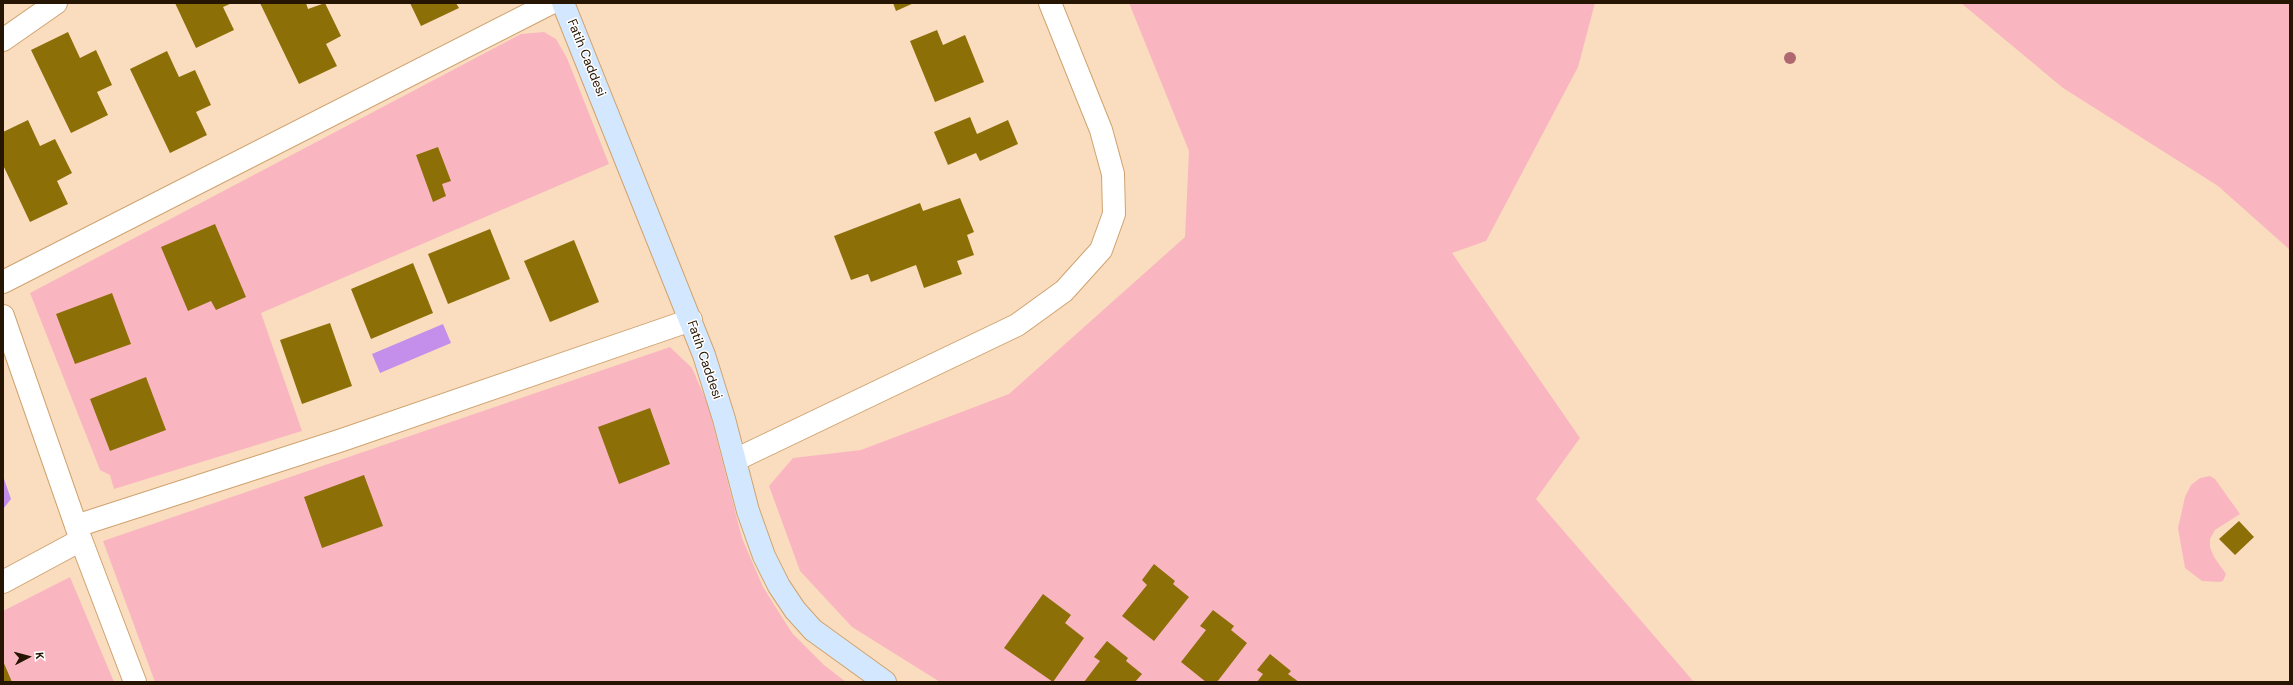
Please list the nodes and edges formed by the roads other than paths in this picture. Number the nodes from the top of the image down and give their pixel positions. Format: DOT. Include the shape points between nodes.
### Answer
graph roads {
  1 [pos="56,3"];
  2 [pos="551,3"];
  3 [pos="563,3"];
  4 [pos="1050,3"];
  5 [pos="3,40"];
  6 [pos="3,282"];
  7 [pos="3,316"];
  8 [pos="691,320"];
  9 [pos="735,460"];
  10 [pos="79,533"];
  11 [pos="3,582"];
  12 [pos="135,682"];
  13 [pos="885,682"];
  1 -- 5 [label="street"];
  2 -- 6 [label="street"];
  3 -- 8 [label="street, Fatih Caddesi"];
  4 -- 9 [label="street" via="1101,130 1113,174 1114,214 1101,250 1064,291 1017,325"];
  7 -- 10 [label="street"];
  8 -- 9 [label="street, Fatih Caddesi" via="711,376"];
  8 -- 10 [label="street"];
  9 -- 13 [label="street, Fatih Caddesi" via="748,511 778,586 813,630"];
  10 -- 11 [label="street"];
  10 -- 12 [label="street"];
}
